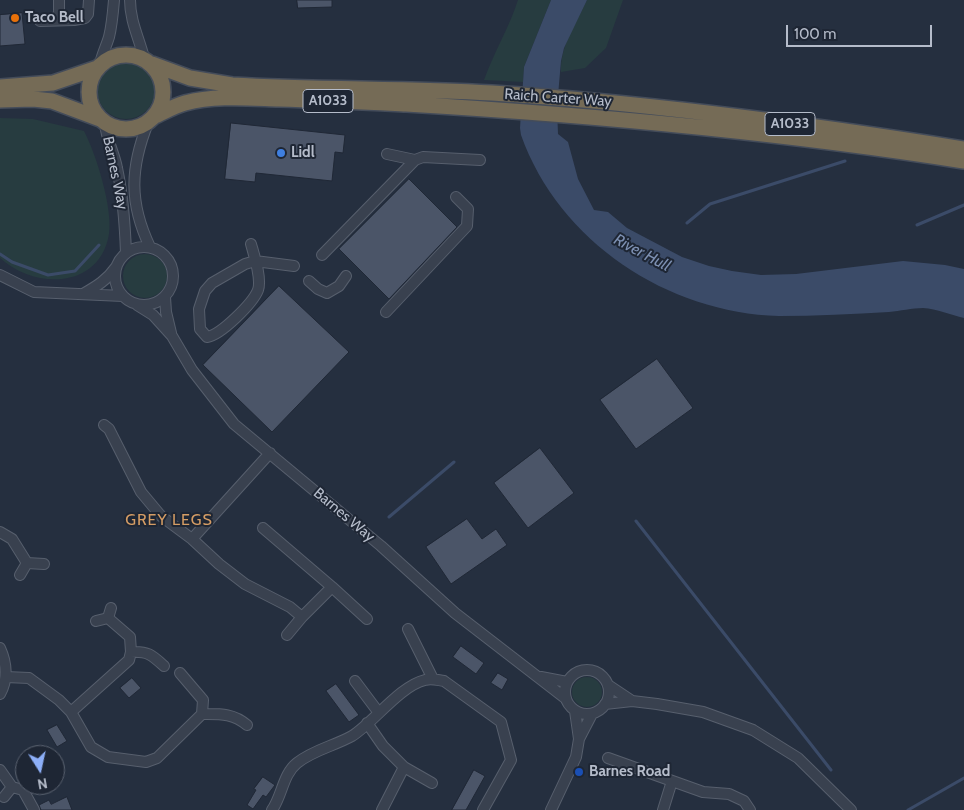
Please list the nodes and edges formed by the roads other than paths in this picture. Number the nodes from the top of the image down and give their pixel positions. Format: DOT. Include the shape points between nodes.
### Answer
graph roads {
  1 [pos="59,0"];
  2 [pos="89,0"];
  3 [pos="114,0"];
  4 [pos="130,0"];
  5 [pos="55,20"];
  6 [pos="40,22"];
  7 [pos="148,61"];
  8 [pos="99,66"];
  9 [pos="0,87"];
  10 [pos="0,100"];
  11 [pos="151,120"];
  12 [pos="103,121"];
  13 [pos="964,149"];
  14 [pos="387,154"];
  15 [pos="415,160"];
  16 [pos="480,160"];
  17 [pos="964,161"];
  18 [pos="456,197"];
  19 [pos="251,244"];
  20 [pos="150,248"];
  21 [pos="126,253"];
  22 [pos="322,255"];
  23 [pos="255,261"];
  24 [pos="118,264"];
  25 [pos="294,266"];
  26 [pos="0,275"];
  27 [pos="346,276"];
  28 [pos="309,281"];
  29 [pos="82,294"];
  30 [pos="123,296"];
  31 [pos="165,297"];
  32 [pos="137,305"];
  33 [pos="386,312"];
  34 [pos="172,336"];
  35 [pos="104,425"];
  36 [pos="270,453"];
  37 [pos="263,528"];
  38 [pos="0,532"];
  39 [pos="192,539"];
  40 [pos="27,563"];
  41 [pos="44,564"];
  42 [pos="20,575"];
  43 [pos="332,587"];
  44 [pos="302,616"];
  45 [pos="367,619"];
  46 [pos="96,621"];
  47 [pos="408,629"];
  48 [pos="287,635"];
  49 [pos="0,648"];
  50 [pos="131,652"];
  51 [pos="164,666"];
  52 [pos="180,674"];
  53 [pos="6,677"];
  54 [pos="538,677"];
  55 [pos="433,679"];
  56 [pos="356,681"];
  57 [pos="567,682"];
  58 [pos="608,685"];
  59 [pos="0,694"];
  60 [pos="565,698"];
  61 [pos="632,701"];
  62 [pos="605,704"];
  63 [pos="575,711"];
  64 [pos="71,712"];
  65 [pos="379,713"];
  66 [pos="202,714"];
  67 [pos="592,714"];
  68 [pos="367,723"];
  69 [pos="247,725"];
  70 [pos="579,739"];
  71 [pos="608,758"];
  72 [pos="404,767"];
  73 [pos="0,770"];
  74 [pos="672,781"];
  75 [pos="432,783"];
  76 [pos="12,787"];
  77 [pos="4,797"];
  78 [pos="34,810"];
  79 [pos="272,810"];
  80 [pos="382,810"];
  81 [pos="483,810"];
  82 [pos="551,810"];
  83 [pos="663,810"];
  84 [pos="750,810"];
  85 [pos="852,810"];
  1 -- 5 [label="street" via="59,14"];
  2 -- 5 [label="street" via="85,18"];
  3 -- 8 [label="street" via="112,22"];
  4 -- 7 [label="street" via="133,24"];
  5 -- 6 [label="street"];
  7 -- 8 [label="highway, A1033" via="128,54 112,57"];
  7 -- 11 [label="highway" via="162,81 164,90 163,100"];
  7 -- 13 [label="highway, Raich Carter Way / A1033" via="190,78 232,85 490,93 616,102"];
  8 -- 9 [label="highway, A1033" via="53,83"];
  8 -- 12 [label="highway" via="89,84 89,94 94,112"];
  10 -- 12 [label="highway, A1033" via="52,101"];
  11 -- 12 [label="highway, A1033" via="140,127 122,129"];
  11 -- 17 [label="highway, Raich Carter Way / A1033" via="185,103 208,99 361,102 628,119 805,138"];
  11 -- 20 [label="street, Barnes Way" via="139,145 134,190 138,219"];
  12 -- 21 [label="street, Barnes Way" via="121,188"];
  14 -- 15 [label="street"];
  15 -- 16 [label="street" via="423,157"];
  15 -- 22 [label="street"];
  18 -- 33 [label="street" via="468,209 467,226"];
  19 -- 23 [label="street"];
  20 -- 21 [label="street"];
  20 -- 31 [label="street" via="163,254 172,268 173,284"];
  21 -- 24 [label="street"];
  23 -- 23 [label="street" via="259,289 254,298 213,336 202,334 199,310 205,291 212,283"];
  23 -- 25 [label="street"];
  24 -- 29 [label="street" via="110,276"];
  24 -- 30 [label="street" via="116,280"];
  26 -- 29 [label="street" via="34,292"];
  27 -- 28 [label="street" via="339,286 327,293"];
  29 -- 30 [label="street"];
  30 -- 32 [label="street"];
  31 -- 32 [label="street" via="152,304"];
  31 -- 34 [label="street, Barnes Way"];
  32 -- 34 [label="street, Barnes Way" via="153,315"];
  34 -- 36 [label="street, Barnes Way" via="192,370 234,424"];
  35 -- 39 [label="street" via="142,492 161,516"];
  36 -- 39 [label="street"];
  36 -- 54 [label="street, Barnes Way" via="455,612"];
  37 -- 43 [label="street"];
  38 -- 40 [label="street" via="12,539"];
  39 -- 44 [label="street" via="245,584"];
  40 -- 41 [label="street"];
  40 -- 42 [label="street"];
  43 -- 44 [label="street"];
  43 -- 45 [label="street"];
  44 -- 48 [label="street"];
  46 -- 50 [label="street" via="109,613 130,637"];
  47 -- 55 [label="street"];
  49 -- 53 [label="street"];
  50 -- 51 [label="street" via="142,651 152,655"];
  50 -- 64 [label="street" via="129,660"];
  52 -- 66 [label="street" via="203,700"];
  53 -- 59 [label="street"];
  53 -- 64 [label="street" via="30,678"];
  54 -- 57 [label="street, Barnes Way"];
  54 -- 60 [label="street, Barnes Way"];
  55 -- 65 [label="street" via="407,688"];
  55 -- 81 [label="street" via="444,681 501,722 511,760"];
  56 -- 65 [label="street"];
  57 -- 58 [label="street" via="578,672 590,670 601,675"];
  57 -- 60 [label="street"];
  58 -- 61 [label="street"];
  58 -- 62 [label="street" via="610,695"];
  60 -- 63 [label="street"];
  61 -- 62 [label="street"];
  61 -- 85 [label="street" via="703,712 753,730 798,758"];
  62 -- 67 [label="street"];
  63 -- 67 [label="street" via="582,715"];
  63 -- 70 [label="street"];
  64 -- 66 [label="street" via="91,747 108,757 146,762 157,758"];
  65 -- 68 [label="street"];
  66 -- 69 [label="street" via="231,715"];
  67 -- 70 [label="street"];
  68 -- 72 [label="street" via="383,746"];
  68 -- 79 [label="street" via="352,736 296,764"];
  70 -- 82 [label="street" via="576,757"];
  71 -- 74 [label="street"];
  72 -- 75 [label="street"];
  72 -- 80 [label="street"];
  73 -- 76 [label="street"];
  74 -- 83 [label="street"];
  74 -- 84 [label="street" via="703,792 729,794 744,801"];
  76 -- 77 [label="street"];
  76 -- 78 [label="street" via="23,790"];
}
